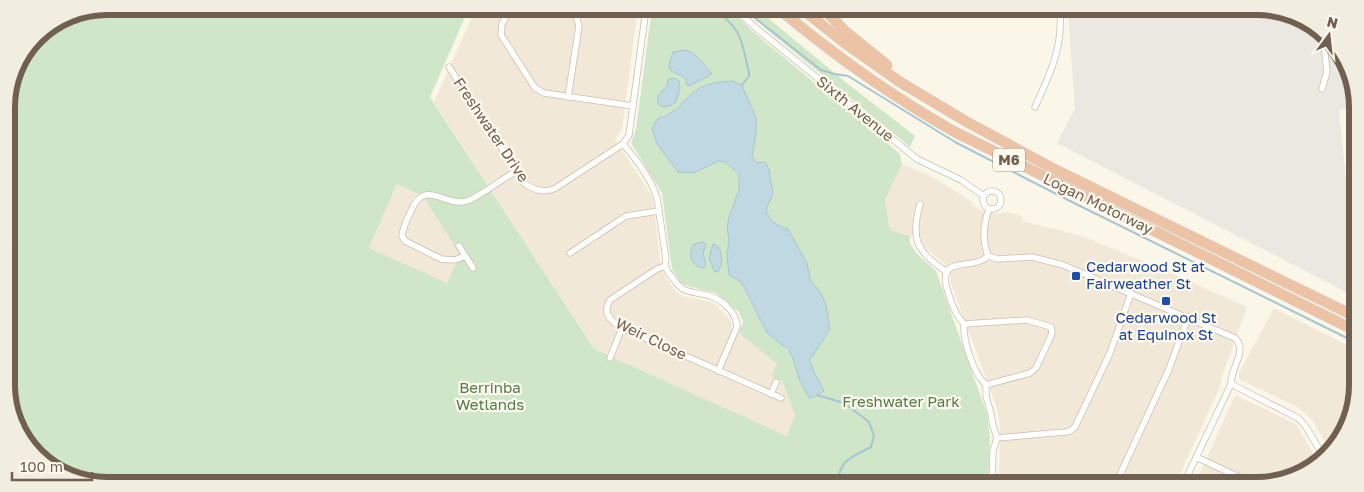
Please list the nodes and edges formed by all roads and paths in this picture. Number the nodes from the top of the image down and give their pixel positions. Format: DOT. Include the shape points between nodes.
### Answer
graph roads {
  1 [pos="506,15"];
  2 [pos="575,15"];
  3 [pos="645,15"];
  4 [pos="742,15"];
  5 [pos="786,15"];
  6 [pos="810,15"];
  7 [pos="829,15"];
  8 [pos="1060,15"];
  9 [pos="1326,60"];
  10 [pos="450,67"];
  11 [pos="1322,90"];
  12 [pos="568,97"];
  13 [pos="633,106"];
  14 [pos="1035,107"];
  15 [pos="967,122"];
  16 [pos="623,144"];
  17 [pos="516,171"];
  18 [pos="984,196"];
  19 [pos="920,204"];
  20 [pos="989,209"];
  21 [pos="659,211"];
  22 [pos="458,246"];
  23 [pos="570,253"];
  24 [pos="465,256"];
  25 [pos="988,256"];
  26 [pos="665,266"];
  27 [pos="472,268"];
  28 [pos="947,272"];
  29 [pos="1131,293"];
  30 [pos="1349,314"];
  31 [pos="1188,317"];
  32 [pos="964,324"];
  33 [pos="622,328"];
  34 [pos="1349,328"];
  35 [pos="610,358"];
  36 [pos="718,371"];
  37 [pos="776,382"];
  38 [pos="1231,384"];
  39 [pos="986,385"];
  40 [pos="771,394"];
  41 [pos="781,398"];
  42 [pos="997,438"];
  43 [pos="1321,451"];
  44 [pos="1196,457"];
  45 [pos="992,477"];
  46 [pos="1119,477"];
  47 [pos="1186,477"];
  48 [pos="1239,477"];
  1 -- 12 [label="street" via="501,35 535,88"];
  2 -- 12 [label="street" via="579,26"];
  3 -- 13 [label="street"];
  4 -- 18 [label="street, Sixth Avenue" via="917,160 961,180"];
  5 -- 34 [label="highway, Logan Motorway / M6" via="857,70 956,132"];
  6 -- 15 [label="highway, Logan Motorway / M6" via="900,82"];
  7 -- 15 [label="highway" via="878,59"];
  8 -- 14 [label="street" via="1056,58"];
  9 -- 11 [label="street" via="1327,72"];
  10 -- 17 [label="street, Freshwater Drive"];
  12 -- 13 [label="street"];
  13 -- 16 [label="street" via="629,135"];
  15 -- 30 [label="highway, Logan Motorway / M6"];
  16 -- 17 [label="street, Freshwater Drive" via="545,192 525,184"];
  16 -- 21 [label="street" via="655,190"];
  17 -- 24 [label="street" via="464,202 434,195 424,196 413,205 402,230 405,241 441,259 455,260"];
  18 -- 20 [label="street" via="983,204"];
  18 -- 20 [label="street" via="992,191 1001,199 998,207"];
  19 -- 28 [label="street" via="915,238 917,245"];
  20 -- 25 [label="street" via="984,222"];
  21 -- 23 [label="street" via="626,216"];
  21 -- 26 [label="street"];
  22 -- 24 [label="street"];
  24 -- 27 [label="street"];
  25 -- 28 [label="street" via="978,262 952,266"];
  25 -- 29 [label="street" via="998,259 1032,256"];
  26 -- 33 [label="street, Weir Close" via="610,300 606,307 607,315"];
  26 -- 36 [label="street" via="678,286 719,300 734,314 738,327"];
  28 -- 32 [label="street" via="944,282 956,315"];
  29 -- 31 [label="street"];
  29 -- 42 [label="street" via="1110,353 1075,427 1065,432"];
  31 -- 38 [label="street" via="1235,338 1241,346"];
  31 -- 46 [label="street" via="1169,369"];
  32 -- 39 [label="street" via="963,336 978,378"];
  32 -- 39 [label="street" via="1027,320 1051,327 1051,336 1036,368 1030,373"];
  33 -- 35 [label="street"];
  33 -- 36 [label="street, Weir Close"];
  36 -- 40 [label="street, Weir Close"];
  37 -- 40 [label="street"];
  38 -- 43 [label="street" via="1298,418"];
  38 -- 44 [label="street"];
  39 -- 42 [label="street"];
  40 -- 41 [label="street, Weir Close"];
  42 -- 45 [label="street"];
  44 -- 47 [label="street"];
  44 -- 48 [label="street"];
}
